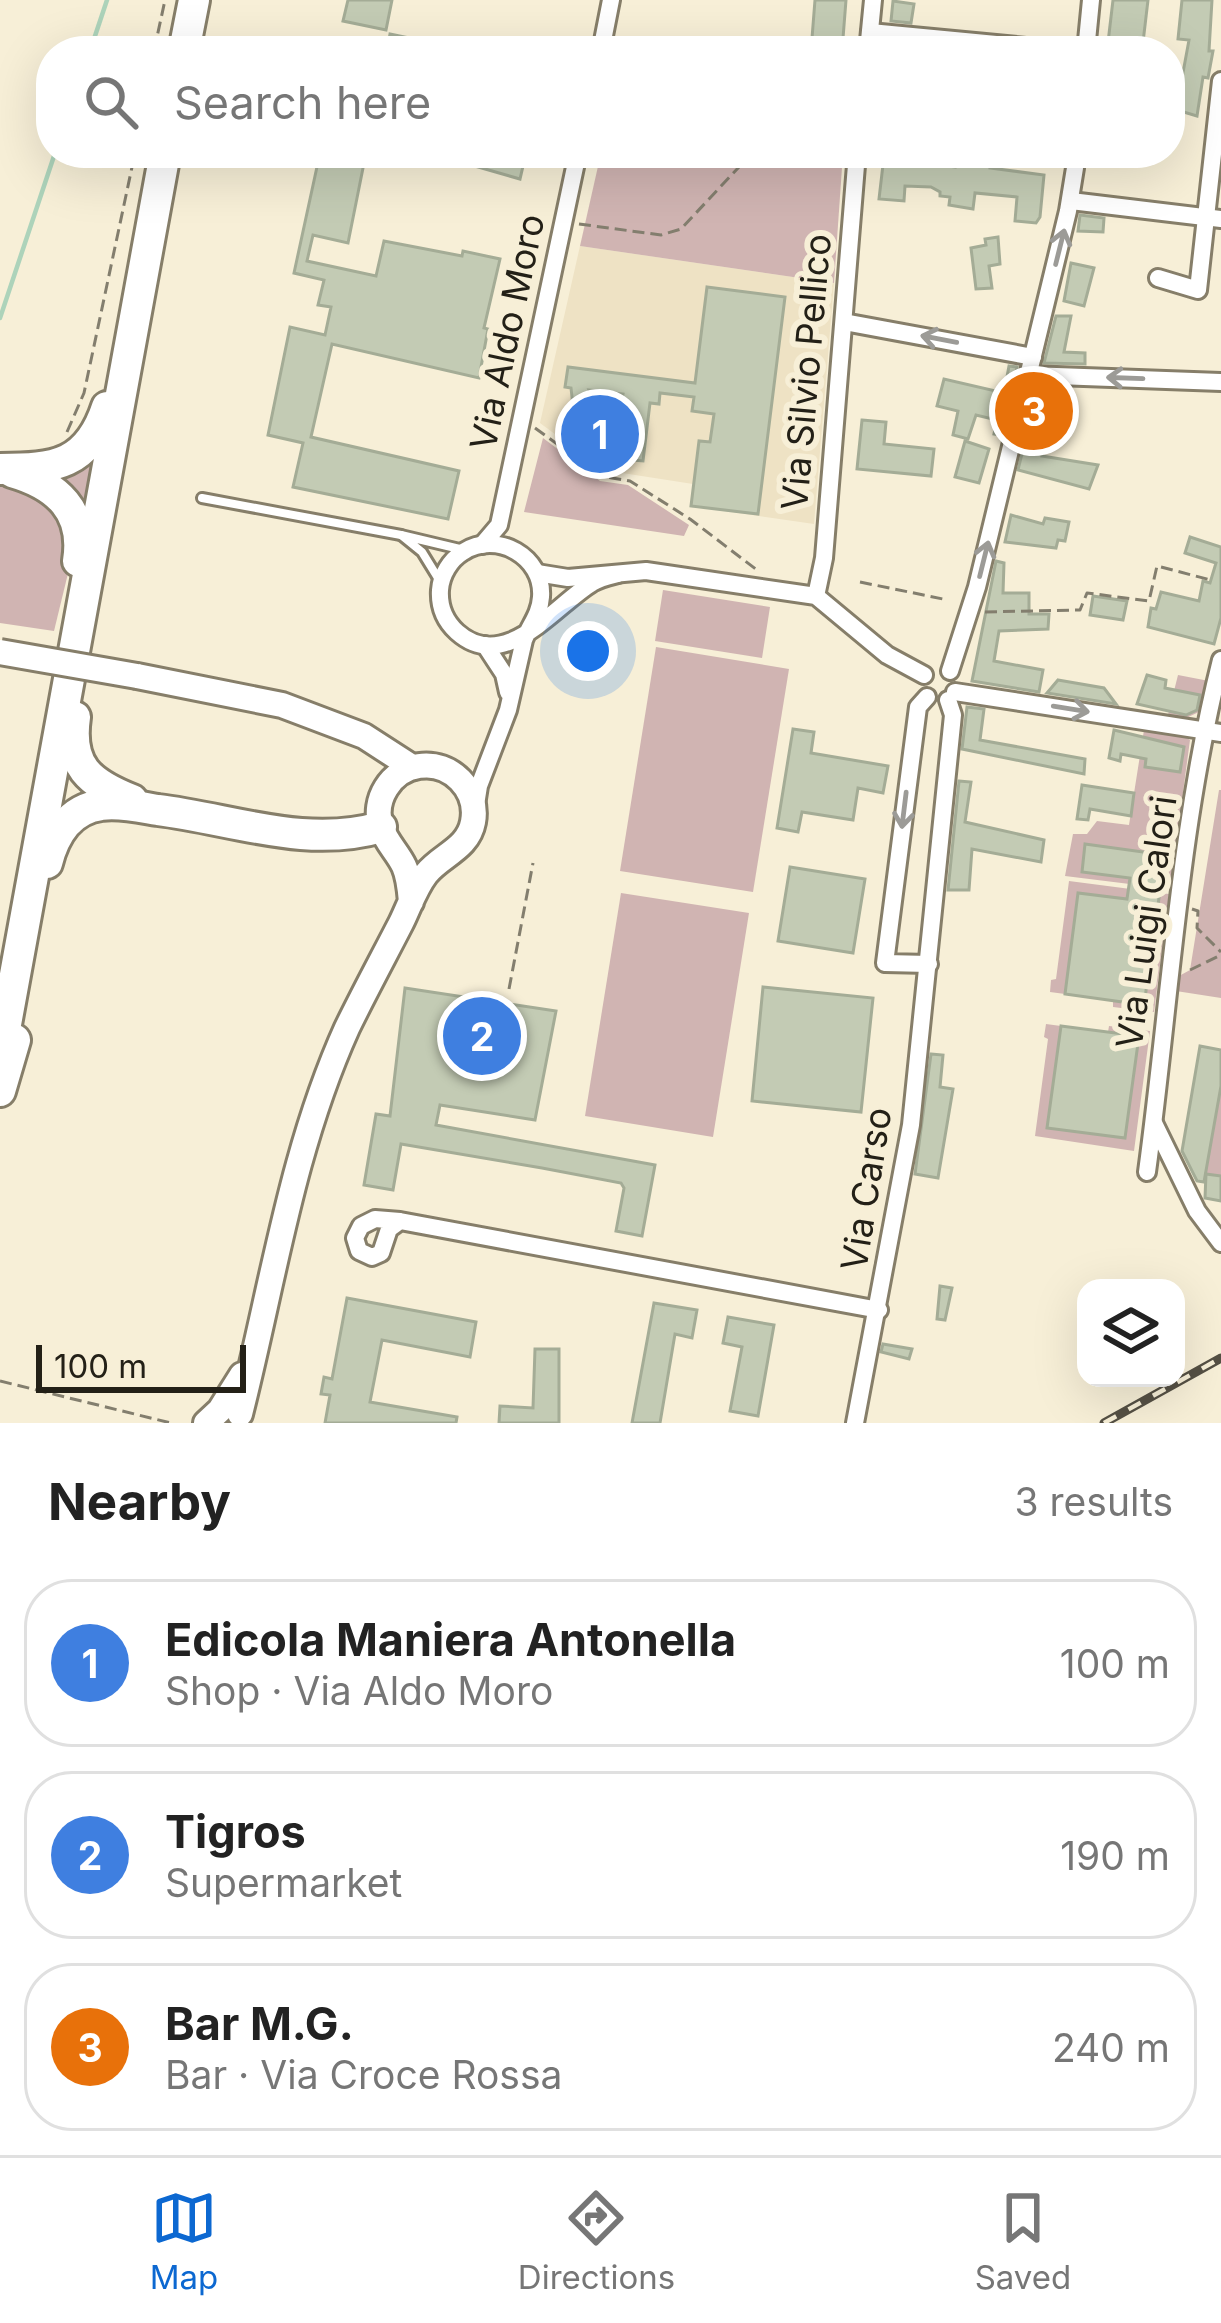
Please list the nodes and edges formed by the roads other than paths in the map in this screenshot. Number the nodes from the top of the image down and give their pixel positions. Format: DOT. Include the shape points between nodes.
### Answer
graph roads {
  1 [pos="194,0"];
  2 [pos="611,0"];
  3 [pos="873,0"];
  4 [pos="1091,0"];
  5 [pos="870,32"];
  6 [pos="187,36"];
  7 [pos="604,36"];
  8 [pos="870,36"];
  9 [pos="912,36"];
  10 [pos="1087,36"];
  11 [pos="1221,80"];
  12 [pos="162,168"];
  13 [pos="575,168"];
  14 [pos="855,168"];
  15 [pos="1076,168"];
  16 [pos="1071,200"];
  17 [pos="153,218"];
  18 [pos="1214,218"];
  19 [pos="1158,278"];
  20 [pos="844,322"];
  21 [pos="130,347"];
  22 [pos="1031,366"];
  23 [pos="1221,382"];
  24 [pos="202,498"];
  25 [pos="499,525"];
  26 [pos="401,535"];
  27 [pos="474,547"];
  28 [pos="514,549"];
  29 [pos="537,573"];
  30 [pos="619,574"];
  31 [pos="441,584"];
  32 [pos="816,596"];
  33 [pos="528,629"];
  34 [pos="485,645"];
  35 [pos="0,652"];
  36 [pos="1221,660"];
  37 [pos="950,671"];
  38 [pos="924,675"];
  39 [pos="951,696"];
  40 [pos="927,697"];
  41 [pos="508,710"];
  42 [pos="1214,732"];
  43 [pos="364,736"];
  44 [pos="58,739"];
  45 [pos="412,767"];
  46 [pos="487,768"];
  47 [pos="449,771"];
  48 [pos="166,811"];
  49 [pos="384,817"];
  50 [pos="474,817"];
  51 [pos="441,858"];
  52 [pos="411,902"];
  53 [pos="928,964"];
  54 [pos="0,1057"];
  55 [pos="0,1091"];
  56 [pos="1154,1122"];
  57 [pos="1147,1172"];
  58 [pos="1192,1200"];
  59 [pos="1221,1215"];
  60 [pos="400,1221"];
  61 [pos="1221,1243"];
  62 [pos="879,1310"];
  63 [pos="228,1417"];
  64 [pos="855,1423"];
  1 -- 6 [label="highway"];
  2 -- 7 [label="street"];
  3 -- 5 [label="street"];
  4 -- 10 [label="street"];
  5 -- 8 [label="street"];
  5 -- 9 [label="street"];
  11 -- 18 [label="street"];
  12 -- 17 [label="highway"];
  13 -- 25 [label="street, Via Aldo Moro"];
  14 -- 20 [label="street, Via Silvio Pellico"];
  15 -- 16 [label="street"];
  16 -- 18 [label="street"];
  22 -- 16 [label="street, one-way"];
  17 -- 21 [label="highway"];
  17 -- 44 [label="highway" via="131,274 96,434 66,462 0,469 54,490 76,517"];
  18 -- 19 [label="street" via="1198,290"];
  22 -- 20 [label="street, one-way"];
  20 -- 32 [label="street, Via Silvio Pellico"];
  21 -- 44 [label="highway"];
  21 -- 48 [label="highway" via="131,405 73,747 90,778"];
  23 -- 22 [label="street, one-way"];
  37 -- 22 [label="street, one-way"];
  24 -- 26 [label="lane"];
  25 -- 27 [label="street, Via Aldo Moro"];
  25 -- 28 [label="street"];
  26 -- 27 [label="lane"];
  26 -- 31 [label="lane"];
  27 -- 28 [label="street"];
  27 -- 31 [label="street" via="450,564"];
  28 -- 29 [label="street"];
  29 -- 30 [label="street"];
  29 -- 33 [label="street" via="541,603"];
  30 -- 32 [label="street"];
  30 -- 33 [label="street" via="595,581"];
  31 -- 34 [label="street" via="450,624"];
  32 -- 38 [label="street" via="886,656"];
  33 -- 34 [label="street"];
  33 -- 41 [label="street"];
  34 -- 41 [label="street" via="504,674"];
  35 -- 43 [label="main road, bridge" via="282,705"];
  36 -- 42 [label="street, Via Luigi Calori"];
  37 -- 38 [label="street"];
  37 -- 39 [label="street"];
  38 -- 40 [label="street"];
  39 -- 40 [label="street"];
  39 -- 42 [label="street, one-way"];
  39 -- 53 [label="street, Via Carso"];
  40 -- 53 [label="street, one-way" via="918,707 885,963"];
  41 -- 46 [label="street"];
  42 -- 56 [label="street, Via Luigi Calori" via="1178,907"];
  43 -- 45 [label="main road"];
  43 -- 49 [label="main road" via="381,762"];
  44 -- 54 [label="highway"];
  45 -- 47 [label="main road"];
  45 -- 49 [label="main road" via="396,776"];
  46 -- 47 [label="street"];
  46 -- 50 [label="street"];
  47 -- 50 [label="main road" via="469,790"];
  48 -- 49 [label="highway" via="294,835 337,834"];
  48 -- 55 [label="highway" via="98,805 64,825 53,842"];
  49 -- 51 [label="main road" via="413,858"];
  49 -- 52 [label="main road"];
  50 -- 51 [label="main road" via="464,843"];
  51 -- 52 [label="main road"];
  52 -- 63 [label="main road" via="320,1090"];
  53 -- 62 [label="street, Via Carso"];
  56 -- 57 [label="street, Via Luigi Calori"];
  56 -- 58 [label="street"];
  58 -- 59 [label="street"];
  58 -- 61 [label="street"];
  60 -- 62 [label="street"];
  62 -- 64 [label="street, Via Carso"];
}
